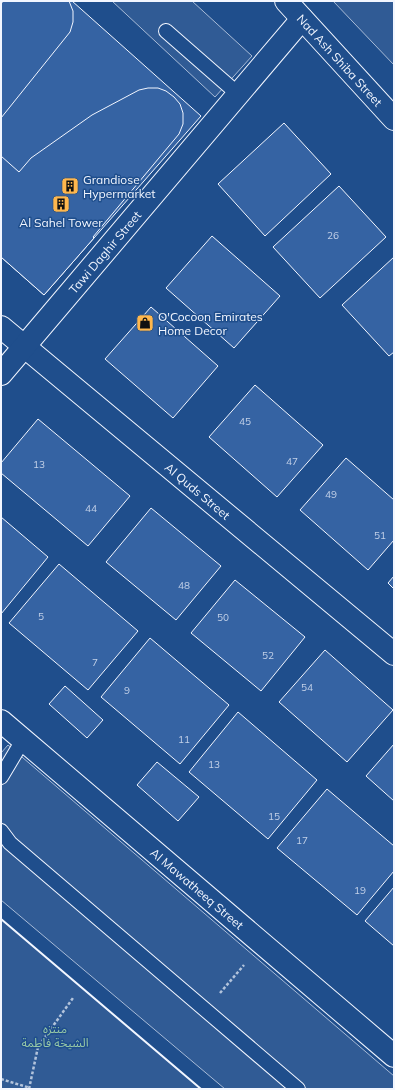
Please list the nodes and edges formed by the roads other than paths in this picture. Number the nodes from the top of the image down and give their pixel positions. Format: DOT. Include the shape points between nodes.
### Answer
graph roads {
  1 [pos="286,1"];
  2 [pos="302,19"];
  3 [pos="166,31"];
  4 [pos="238,94"];
  5 [pos="394,119"];
  6 [pos="1,327"];
  7 [pos="24,347"];
  8 [pos="1,374"];
  9 [pos="394,654"];
  10 [pos="1,721"];
  11 [pos="23,740"];
  12 [pos="1,777"];
  13 [pos="1,831"];
  14 [pos="394,1056"];
  15 [pos="298,1089"];
  1 -- 2 [label="street, Nad Ash Shiba Street"];
  2 -- 4 [label="street, Tawi Daghir Street"];
  2 -- 5 [label="street, Nad Ash Shiba Street"];
  3 -- 4 [label="lane"];
  4 -- 7 [label="street, Tawi Daghir Street"];
  6 -- 7 [label="street, Al Quds Street"];
  7 -- 8 [label="street, Tawi Daghir Street"];
  7 -- 9 [label="street, Al Quds Street"];
  10 -- 11 [label="street, Al Mawatheeq Street"];
  11 -- 12 [label="lane"];
  11 -- 14 [label="street, Al Mawatheeq Street"];
  13 -- 15 [label="lane" via="10,843"];
}
